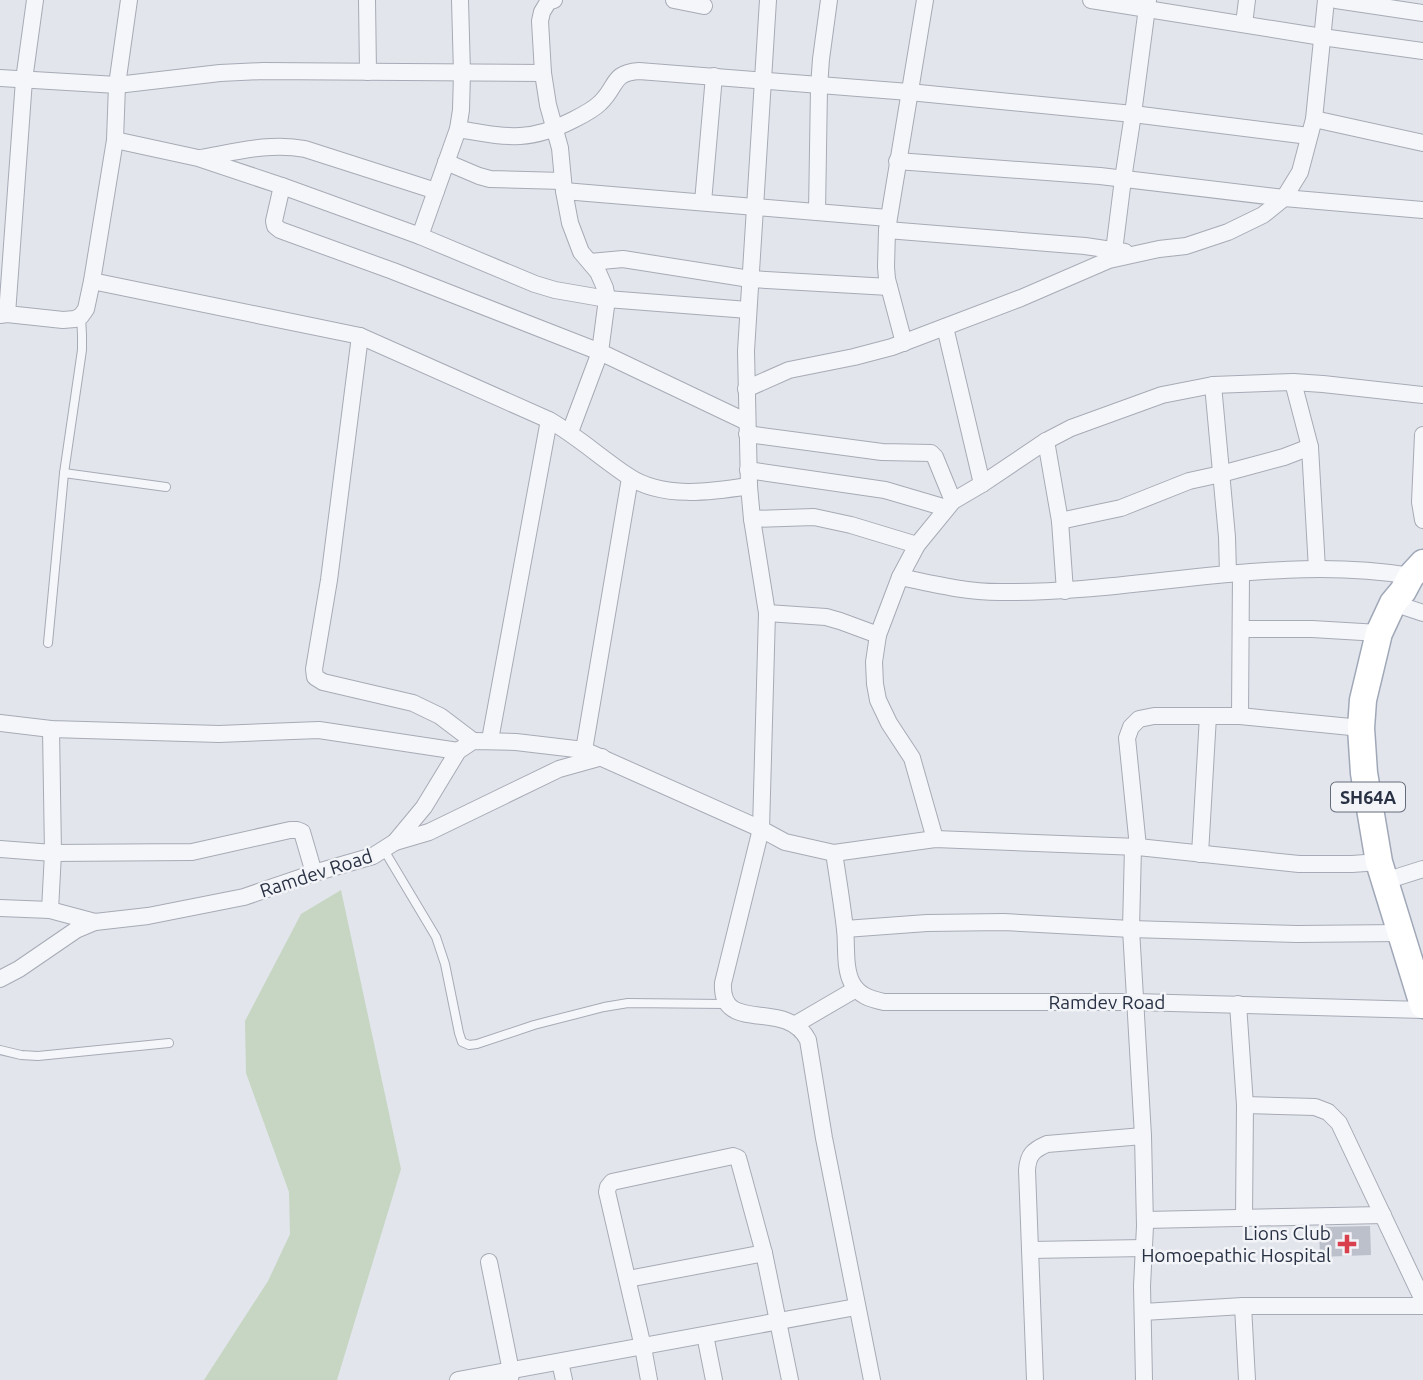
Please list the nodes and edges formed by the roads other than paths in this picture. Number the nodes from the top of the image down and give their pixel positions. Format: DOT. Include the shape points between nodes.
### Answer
graph roads {
  1 [pos="35,0"];
  2 [pos="129,0"];
  3 [pos="367,0"];
  4 [pos="460,0"];
  5 [pos="554,0"];
  6 [pos="674,0"];
  7 [pos="768,0"];
  8 [pos="829,0"];
  9 [pos="925,0"];
  10 [pos="1091,0"];
  11 [pos="1247,0"];
  12 [pos="1326,0"];
  13 [pos="1336,0"];
  14 [pos="1372,3"];
  15 [pos="1148,4"];
  16 [pos="704,6"];
  17 [pos="1423,13"];
  18 [pos="1244,24"];
  19 [pos="1322,37"];
  20 [pos="1423,51"];
  21 [pos="368,72"];
  22 [pos="462,73"];
  23 [pos="543,74"];
  24 [pos="714,76"];
  25 [pos="0,78"];
  26 [pos="24,80"];
  27 [pos="763,80"];
  28 [pos="117,85"];
  29 [pos="819,86"];
  30 [pos="909,93"];
  31 [pos="1133,114"];
  32 [pos="1314,120"];
  33 [pos="458,129"];
  34 [pos="555,129"];
  35 [pos="1309,136"];
  36 [pos="115,140"];
  37 [pos="1423,143"];
  38 [pos="198,158"];
  39 [pos="897,161"];
  40 [pos="446,162"];
  41 [pos="1123,179"];
  42 [pos="282,186"];
  43 [pos="563,186"];
  44 [pos="436,191"];
  45 [pos="1284,198"];
  46 [pos="703,202"];
  47 [pos="755,206"];
  48 [pos="1423,210"];
  49 [pos="817,212"];
  50 [pos="888,224"];
  51 [pos="420,236"];
  52 [pos="1114,251"];
  53 [pos="1134,253"];
  54 [pos="590,262"];
  55 [pos="750,279"];
  56 [pos="92,281"];
  57 [pos="889,287"];
  58 [pos="607,299"];
  59 [pos="748,310"];
  60 [pos="3,315"];
  61 [pos="81,316"];
  62 [pos="945,327"];
  63 [pos="360,336"];
  64 [pos="904,343"];
  65 [pos="600,352"];
  66 [pos="1293,382"];
  67 [pos="1213,385"];
  68 [pos="746,389"];
  69 [pos="1423,395"];
  70 [pos="549,420"];
  71 [pos="747,428"];
  72 [pos="570,432"];
  73 [pos="1423,435"];
  74 [pos="1046,441"];
  75 [pos="1310,447"];
  76 [pos="64,473"];
  77 [pos="1221,474"];
  78 [pos="630,478"];
  79 [pos="749,478"];
  80 [pos="982,484"];
  81 [pos="166,486"];
  82 [pos="950,504"];
  83 [pos="752,519"];
  84 [pos="1423,520"];
  85 [pos="1060,521"];
  86 [pos="917,545"];
  87 [pos="1317,569"];
  88 [pos="1235,574"];
  89 [pos="900,577"];
  90 [pos="1065,591"];
  91 [pos="1409,592"];
  92 [pos="768,613"];
  93 [pos="1241,629"];
  94 [pos="1379,633"];
  95 [pos="878,635"];
  96 [pos="48,643"];
  97 [pos="1208,716"];
  98 [pos="1240,716"];
  99 [pos="0,723"];
  100 [pos="1361,728"];
  101 [pos="51,729"];
  102 [pos="491,740"];
  103 [pos="473,741"];
  104 [pos="584,750"];
  105 [pos="458,751"];
  106 [pos="602,757"];
  107 [pos="761,829"];
  108 [pos="935,839"];
  109 [pos="390,846"];
  110 [pos="1136,847"];
  111 [pos="0,849"];
  112 [pos="53,853"];
  113 [pos="834,853"];
  114 [pos="1200,854"];
  115 [pos="1423,869"];
  116 [pos="314,873"];
  117 [pos="1387,873"];
  118 [pos="0,908"];
  119 [pos="50,910"];
  120 [pos="95,922"];
  121 [pos="845,929"];
  122 [pos="1131,929"];
  123 [pos="1401,933"];
  124 [pos="1423,964"];
  125 [pos="0,979"];
  126 [pos="856,989"];
  127 [pos="1135,1002"];
  128 [pos="725,1004"];
  129 [pos="1238,1004"];
  130 [pos="1423,1007"];
  131 [pos="796,1024"];
  132 [pos="169,1043"];
  133 [pos="0,1050"];
  134 [pos="1245,1105"];
  135 [pos="1143,1136"];
  136 [pos="1383,1215"];
  137 [pos="1244,1217"];
  138 [pos="1145,1220"];
  139 [pos="1144,1248"];
  140 [pos="1030,1250"];
  141 [pos="764,1253"];
  142 [pos="489,1262"];
  143 [pos="628,1279"];
  144 [pos="1423,1300"];
  145 [pos="1243,1306"];
  146 [pos="1423,1306"];
  147 [pos="856,1307"];
  148 [pos="1143,1312"];
  149 [pos="779,1322"];
  150 [pos="705,1335"];
  151 [pos="643,1347"];
  152 [pos="560,1362"];
  153 [pos="510,1376"];
  154 [pos="458,1380"];
  155 [pos="564,1380"];
  156 [pos="649,1380"];
  157 [pos="714,1380"];
  158 [pos="790,1380"];
  159 [pos="872,1380"];
  160 [pos="1035,1380"];
  161 [pos="1144,1380"];
  162 [pos="1247,1380"];
  1 -- 26 [label="street"];
  2 -- 28 [label="street"];
  3 -- 21 [label="street"];
  4 -- 22 [label="street"];
  5 -- 23 [label="street" via="548,2 540,21"];
  6 -- 16 [label="street"];
  7 -- 27 [label="street"];
  8 -- 29 [label="street"];
  9 -- 30 [label="street"];
  10 -- 15 [label="street"];
  11 -- 18 [label="street"];
  12 -- 19 [label="street"];
  13 -- 14 [label="street"];
  14 -- 17 [label="street"];
  15 -- 18 [label="street"];
  15 -- 31 [label="street"];
  18 -- 19 [label="street"];
  19 -- 20 [label="street"];
  19 -- 32 [label="street"];
  21 -- 22 [label="street"];
  21 -- 28 [label="street" via="220,73"];
  22 -- 23 [label="street"];
  22 -- 33 [label="street"];
  23 -- 34 [label="street"];
  24 -- 27 [label="street"];
  24 -- 34 [label="street" via="625,72 601,102"];
  24 -- 46 [label="street"];
  25 -- 26 [label="street"];
  26 -- 28 [label="street"];
  26 -- 60 [label="street"];
  27 -- 29 [label="street"];
  27 -- 47 [label="street"];
  28 -- 36 [label="street"];
  29 -- 30 [label="street"];
  29 -- 49 [label="street"];
  30 -- 31 [label="street"];
  30 -- 39 [label="street"];
  31 -- 35 [label="street"];
  31 -- 41 [label="street"];
  32 -- 35 [label="street"];
  32 -- 37 [label="street"];
  33 -- 34 [label="street" via="507,137"];
  33 -- 40 [label="street"];
  34 -- 43 [label="street"];
  35 -- 45 [label="street" via="1300,172"];
  36 -- 38 [label="street"];
  36 -- 56 [label="street"];
  38 -- 42 [label="street"];
  38 -- 44 [label="street" via="290,146"];
  39 -- 41 [label="street"];
  39 -- 50 [label="street"];
  40 -- 43 [label="street" via="490,179"];
  40 -- 44 [label="street"];
  41 -- 45 [label="street"];
  41 -- 52 [label="street"];
  42 -- 51 [label="street"];
  42 -- 65 [label="street" via="274,221 280,230"];
  43 -- 46 [label="street"];
  43 -- 54 [label="street" via="574,235"];
  44 -- 51 [label="street"];
  45 -- 48 [label="street"];
  45 -- 53 [label="street" via="1264,215 1228,232 1186,246"];
  46 -- 47 [label="street"];
  47 -- 49 [label="street"];
  47 -- 55 [label="street"];
  49 -- 50 [label="street"];
  50 -- 52 [label="street"];
  50 -- 57 [label="street"];
  51 -- 58 [label="street" via="535,284"];
  52 -- 53 [label="street"];
  53 -- 62 [label="street"];
  54 -- 55 [label="street" via="623,260"];
  54 -- 58 [label="street" via="606,288"];
  55 -- 57 [label="street"];
  55 -- 59 [label="street"];
  56 -- 61 [label="street"];
  56 -- 63 [label="street"];
  57 -- 64 [label="street"];
  58 -- 59 [label="street"];
  58 -- 65 [label="street"];
  59 -- 68 [label="street"];
  60 -- 61 [label="street" via="63,320"];
  61 -- 76 [label="lane" via="82,350"];
  62 -- 64 [label="street"];
  62 -- 80 [label="street"];
  63 -- 70 [label="street"];
  63 -- 103 [label="street" via="315,677 413,703"];
  64 -- 68 [label="street" via="789,370"];
  65 -- 71 [label="street"];
  65 -- 72 [label="street"];
  66 -- 67 [label="street"];
  66 -- 69 [label="street"];
  66 -- 75 [label="street"];
  67 -- 74 [label="street" via="1162,395"];
  67 -- 77 [label="street"];
  68 -- 71 [label="street"];
  70 -- 72 [label="street"];
  70 -- 102 [label="street"];
  71 -- 79 [label="street"];
  71 -- 82 [label="street" via="881,452 931,453"];
  72 -- 78 [label="street"];
  73 -- 84 [label="street"];
  74 -- 80 [label="street"];
  74 -- 85 [label="street"];
  75 -- 77 [label="street"];
  75 -- 87 [label="street"];
  76 -- 81 [label="lane"];
  76 -- 96 [label="lane"];
  77 -- 85 [label="street" via="1189,481 1121,508"];
  77 -- 88 [label="street"];
  78 -- 79 [label="street" via="677,492 718,491"];
  78 -- 104 [label="street"];
  79 -- 82 [label="street" via="885,490"];
  79 -- 83 [label="street"];
  80 -- 82 [label="street"];
  82 -- 86 [label="street"];
  83 -- 86 [label="street" via="814,517"];
  83 -- 92 [label="street"];
  85 -- 90 [label="street"];
  86 -- 89 [label="street"];
  87 -- 88 [label="street"];
  87 -- 91 [label="street" via="1379,571"];
  88 -- 90 [label="street"];
  88 -- 93 [label="street"];
  89 -- 90 [label="street" via="958,589"];
  89 -- 95 [label="street"];
  91 -- 94 [label="main road, SH64A"];
  91 -- 117 [label="main road, SH64A" via="1383,667 1374,715"];
  92 -- 95 [label="street" via="826,617"];
  92 -- 107 [label="street"];
  93 -- 94 [label="street"];
  93 -- 98 [label="street"];
  94 -- 100 [label="main road, SH64A"];
  95 -- 108 [label="street" via="874,662 878,700 912,758"];
  97 -- 98 [label="street"];
  97 -- 110 [label="street" via="1154,716 1139,719 1131,727 1128,746"];
  97 -- 114 [label="street"];
  98 -- 100 [label="street"];
  99 -- 101 [label="street"];
  100 -- 117 [label="main road, SH64A" via="1364,773"];
  101 -- 105 [label="street" via="219,734 319,730"];
  101 -- 112 [label="street"];
  102 -- 103 [label="street"];
  102 -- 104 [label="street"];
  103 -- 105 [label="street, Ramdev Road"];
  104 -- 106 [label="street"];
  105 -- 109 [label="street, Ramdev Road" via="424,807"];
  106 -- 107 [label="street"];
  106 -- 109 [label="street" via="559,769"];
  107 -- 113 [label="street" via="785,842"];
  107 -- 128 [label="street" via="723,984"];
  108 -- 110 [label="street"];
  108 -- 113 [label="street"];
  109 -- 116 [label="street, Ramdev Road" via="373,856"];
  109 -- 128 [label="lane" via="436,937 462,1042 477,1044 628,1003"];
  110 -- 114 [label="street"];
  110 -- 122 [label="street"];
  111 -- 112 [label="street"];
  112 -- 116 [label="street" via="192,852 297,830 305,838"];
  112 -- 119 [label="street"];
  113 -- 121 [label="street"];
  114 -- 117 [label="street" via="1352,864"];
  115 -- 117 [label="street"];
  116 -- 120 [label="street, Ramdev Road" via="244,897"];
  117 -- 123 [label="main road, SH64A"];
  117 -- 124 [label="main road, SH64A"];
  118 -- 119 [label="street"];
  119 -- 120 [label="street"];
  120 -- 125 [label="street, Ramdev Road"];
  121 -- 122 [label="street" via="1004,922"];
  121 -- 126 [label="street" via="850,981"];
  122 -- 123 [label="street"];
  122 -- 127 [label="street"];
  123 -- 130 [label="main road, SH64A"];
  126 -- 127 [label="street, Ramdev Road" via="867,998 884,1002"];
  126 -- 131 [label="street"];
  127 -- 129 [label="street, Ramdev Road"];
  127 -- 135 [label="street"];
  128 -- 131 [label="street" via="743,1013"];
  129 -- 130 [label="street, Ramdev Road"];
  129 -- 134 [label="street"];
  131 -- 147 [label="street" via="808,1040"];
  132 -- 133 [label="lane" via="38,1056"];
  134 -- 136 [label="street" via="1315,1107 1328,1112 1339,1123"];
  134 -- 137 [label="street"];
  135 -- 138 [label="street"];
  135 -- 140 [label="street" via="1047,1144 1028,1157"];
  136 -- 137 [label="street"];
  136 -- 144 [label="street"];
  137 -- 138 [label="street"];
  138 -- 139 [label="street"];
  139 -- 140 [label="street"];
  139 -- 148 [label="street"];
  140 -- 160 [label="street"];
  141 -- 143 [label="street"];
  141 -- 143 [label="street" via="738,1158 727,1156 612,1182 607,1192"];
  141 -- 149 [label="street"];
  142 -- 153 [label="street"];
  143 -- 151 [label="street"];
  145 -- 146 [label="street"];
  145 -- 148 [label="street"];
  145 -- 162 [label="street"];
  147 -- 149 [label="street"];
  147 -- 159 [label="street"];
  148 -- 161 [label="street"];
  149 -- 150 [label="street"];
  149 -- 158 [label="street"];
  150 -- 151 [label="street"];
  150 -- 157 [label="street"];
  151 -- 152 [label="street"];
  151 -- 156 [label="street"];
  152 -- 153 [label="street"];
  152 -- 155 [label="street"];
  153 -- 154 [label="street"];
}
